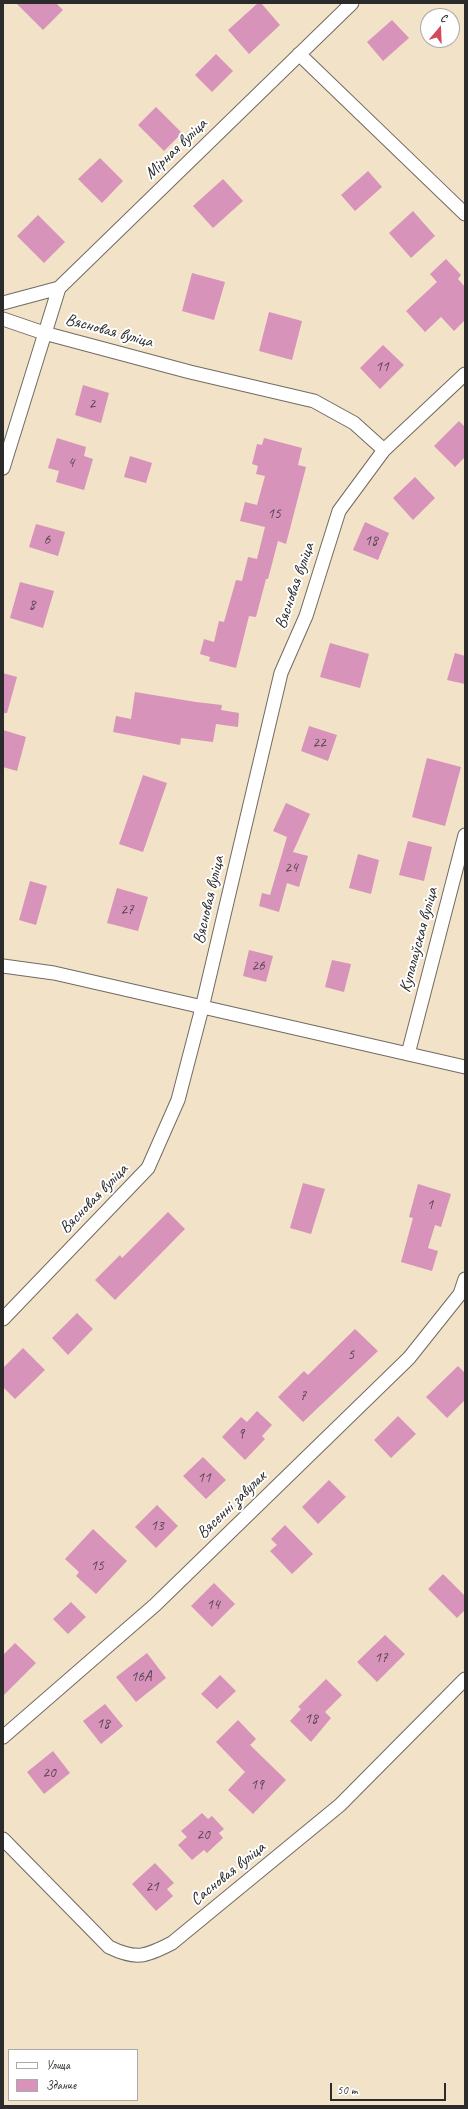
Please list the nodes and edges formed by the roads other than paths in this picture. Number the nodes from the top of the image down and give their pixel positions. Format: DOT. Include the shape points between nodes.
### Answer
graph roads {
  1 [pos="352,3"];
  2 [pos="299,54"];
  3 [pos="465,214"];
  4 [pos="59,288"];
  5 [pos="3,303"];
  6 [pos="3,319"];
  7 [pos="44,333"];
  8 [pos="465,374"];
  9 [pos="384,450"];
  10 [pos="3,468"];
  11 [pos="465,835"];
  12 [pos="3,966"];
  13 [pos="202,1008"];
  14 [pos="408,1054"];
  15 [pos="465,1067"];
  16 [pos="465,1279"];
  17 [pos="3,1319"];
  18 [pos="465,1679"];
  19 [pos="3,1737"];
  20 [pos="3,1838"];
  1 -- 2 [label="street, Мірная вуліца"];
  2 -- 3 [label="street"];
  2 -- 4 [label="street, Мірная вуліца"];
  4 -- 5 [label="street"];
  4 -- 7 [label="street, Мірная вуліца"];
  6 -- 7 [label="street, Вясновая вуліца"];
  7 -- 9 [label="street, Вясновая вуліца" via="190,372 314,400 354,423"];
  7 -- 10 [label="street, Мірная вуліца"];
  8 -- 9 [label="street, Вясновая вуліца"];
  9 -- 13 [label="street, Вясновая вуліца" via="339,511 306,616 281,673"];
  11 -- 14 [label="street, Купалаўская вуліца"];
  12 -- 13 [label="street" via="54,973"];
  13 -- 14 [label="street"];
  13 -- 17 [label="street, Вясновая вуліца" via="178,1100 148,1168"];
  14 -- 15 [label="street"];
  16 -- 19 [label="street, Вясенні завулак" via="460,1294 409,1358 155,1605"];
  18 -- 20 [label="street, Сасновая вуліца" via="340,1805 172,1943 154,1952 138,1957 125,1955 109,1947"];
}
